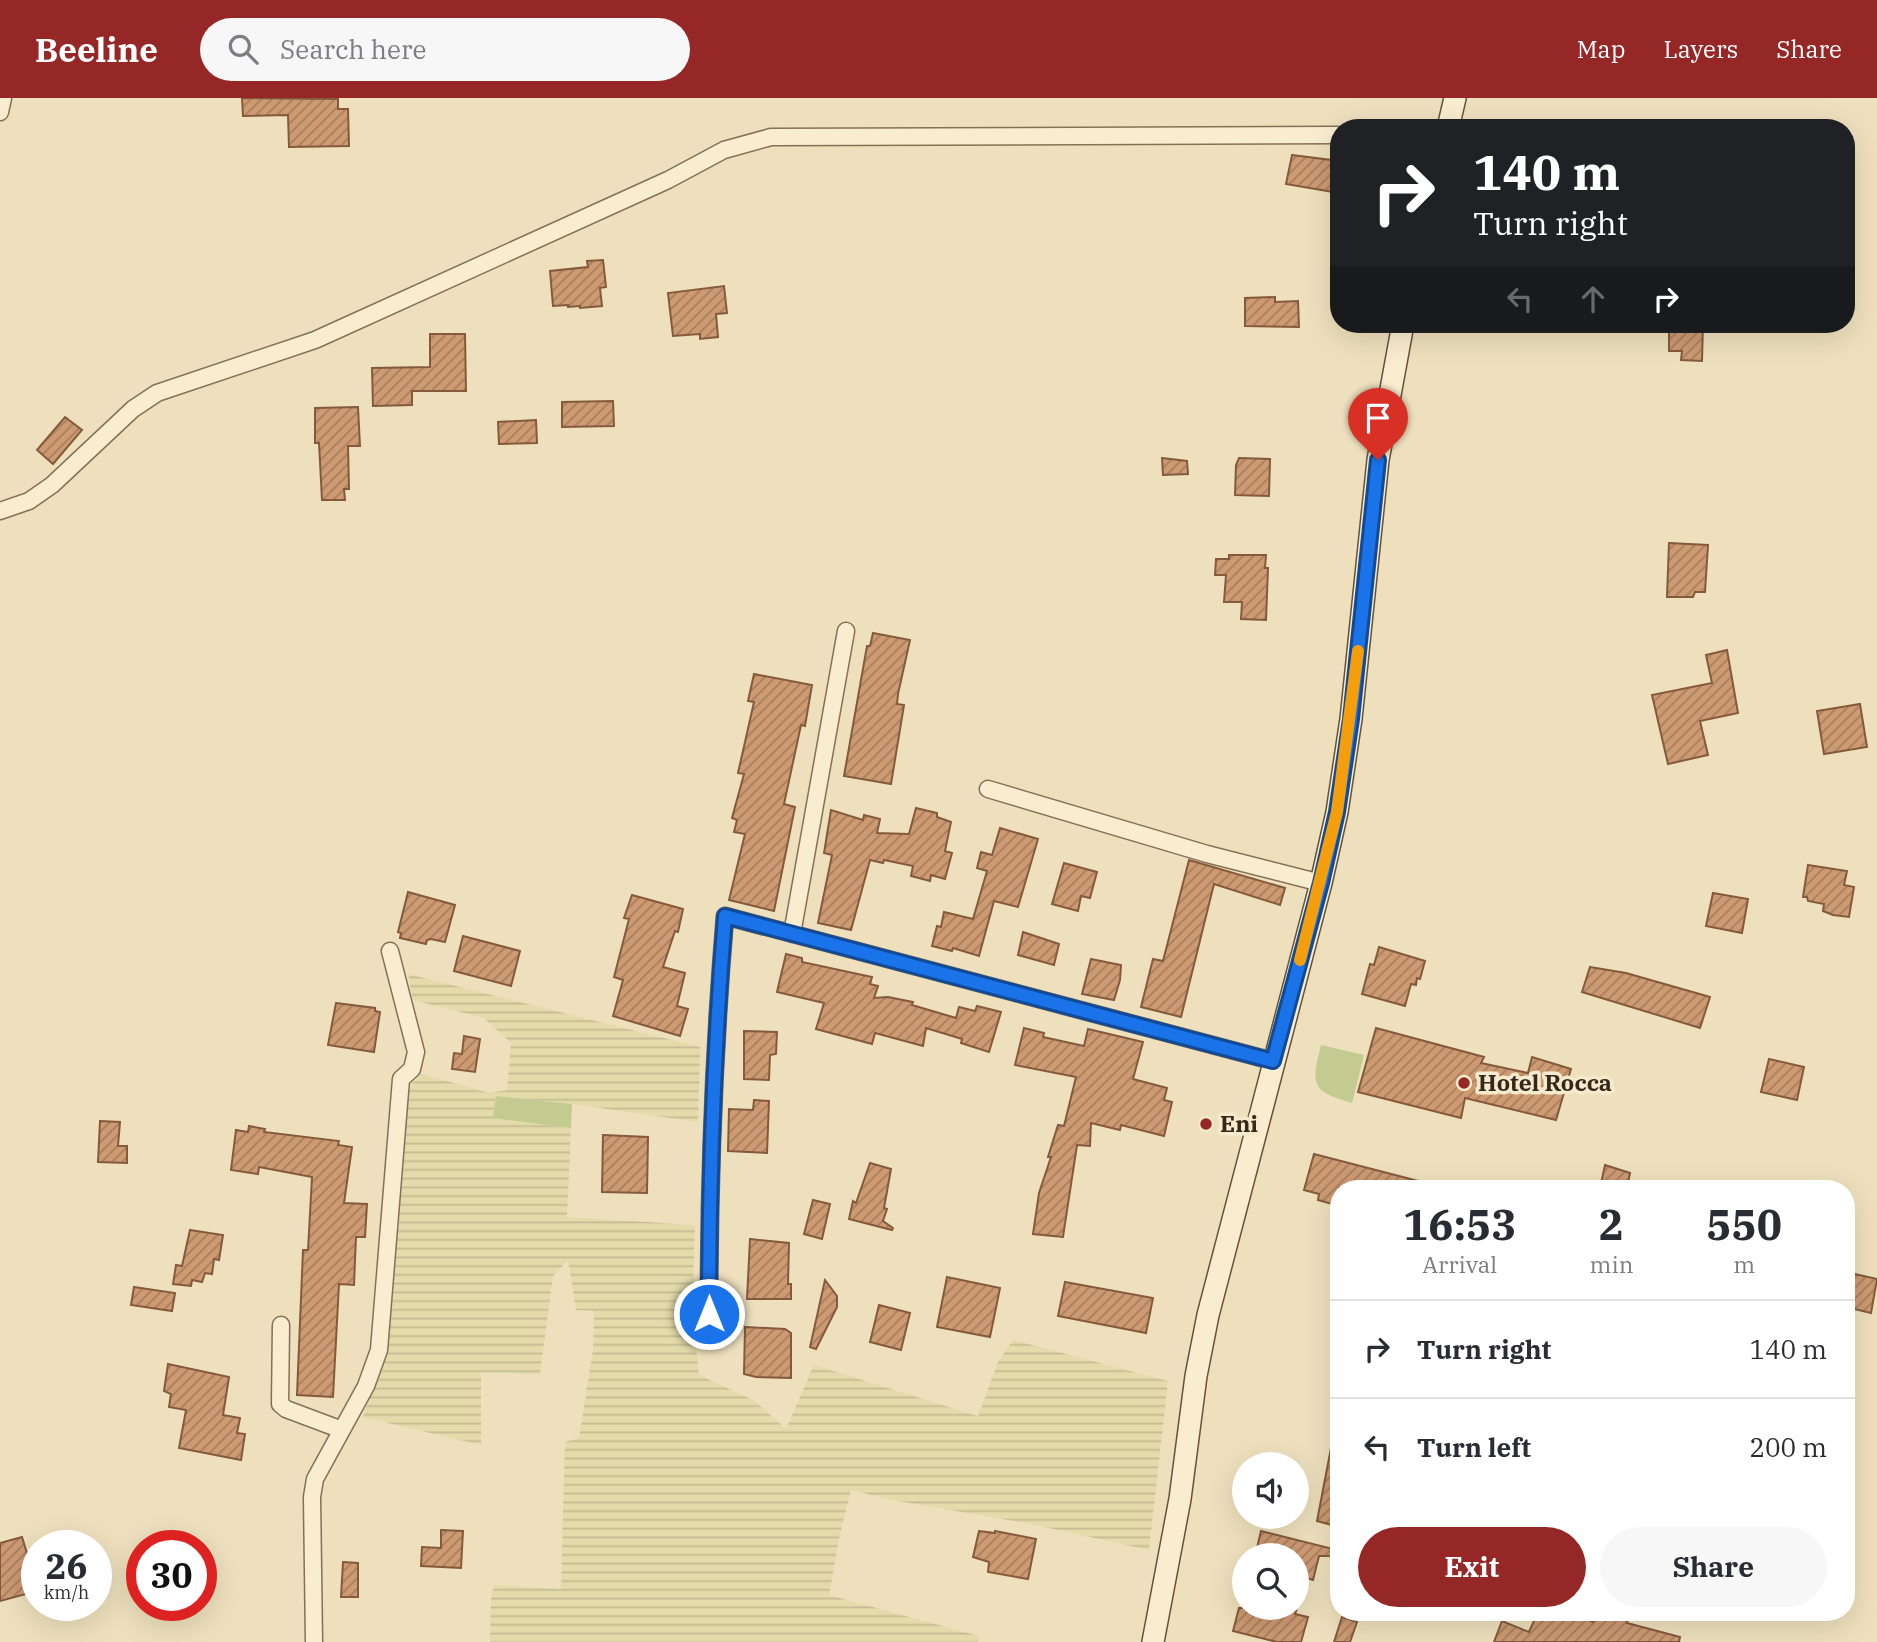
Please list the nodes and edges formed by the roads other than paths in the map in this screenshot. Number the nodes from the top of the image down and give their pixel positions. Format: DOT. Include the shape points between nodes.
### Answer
graph roads {
  1 [pos="2,98"];
  2 [pos="1455,98"];
  3 [pos="0,112"];
  4 [pos="1450,119"];
  5 [pos="1330,135"];
  6 [pos="1401,333"];
  7 [pos="0,511"];
  8 [pos="846,631"];
  9 [pos="988,789"];
  10 [pos="1321,883"];
  11 [pos="792,934"];
  12 [pos="390,951"];
  13 [pos="1273,1061"];
  14 [pos="709,1314"];
  15 [pos="281,1325"];
  16 [pos="342,1430"];
  17 [pos="314,1642"];
  18 [pos="1153,1642"];
  1 -- 3 [label="street"];
  2 -- 4 [label="main road"];
  5 -- 7 [label="street" via="771,137 724,150 668,180 315,340 156,393 132,409 52,485 29,501"];
  6 -- 10 [label="main road" via="1378,460 1351,719"];
  8 -- 11 [label="street"];
  9 -- 10 [label="street"];
  10 -- 13 [label="main road"];
  11 -- 13 [label="street"];
  11 -- 14 [label="street" via="725,916 717,1008"];
  12 -- 16 [label="street" via="416,1052 412,1069 401,1079 379,1350"];
  13 -- 18 [label="main road" via="1208,1315"];
  15 -- 16 [label="street" via="280,1404"];
  16 -- 17 [label="street" via="315,1479 312,1497"];
}
